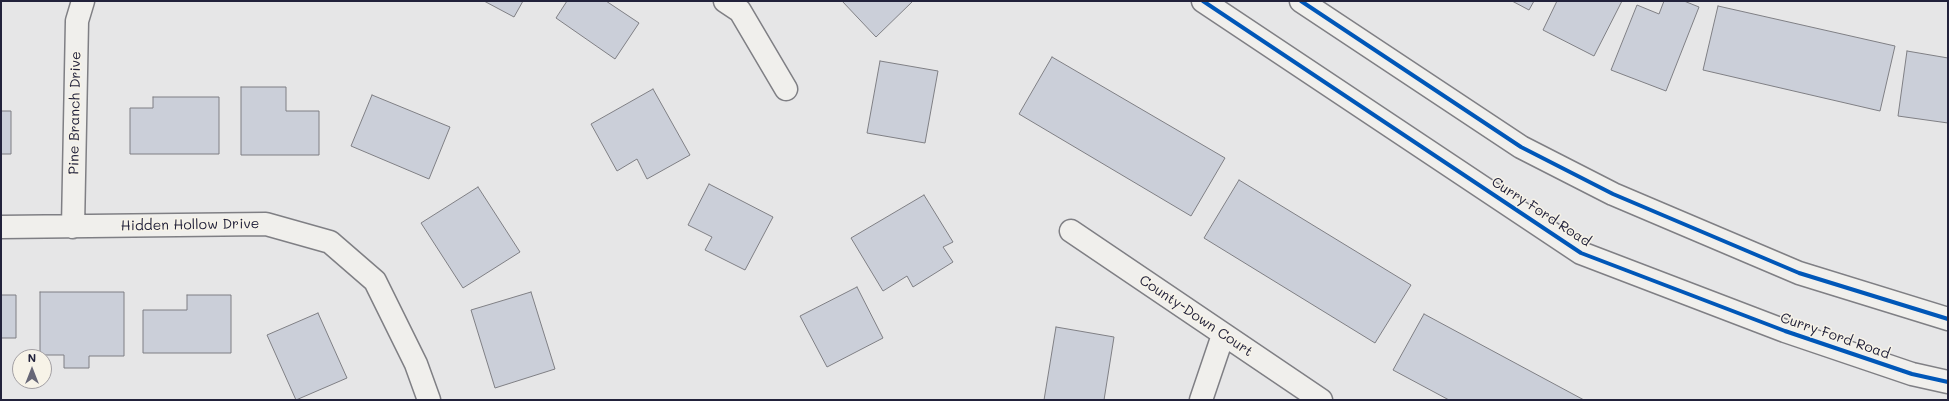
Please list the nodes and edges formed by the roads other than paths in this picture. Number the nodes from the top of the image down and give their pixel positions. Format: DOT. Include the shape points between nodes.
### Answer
graph roads {
  1 [pos="83,1"];
  2 [pos="725,1"];
  3 [pos="1203,1"];
  4 [pos="1301,1"];
  5 [pos="786,89"];
  6 [pos="1,227"];
  7 [pos="73,227"];
  8 [pos="1071,231"];
  9 [pos="1948,319"];
  10 [pos="1223,335"];
  11 [pos="1948,382"];
  12 [pos="429,400"];
  13 [pos="1201,400"];
  14 [pos="1321,400"];
  1 -- 7 [label="street, Pine Branch Drive" via="76,21"];
  2 -- 5 [label="street" via="740,11"];
  3 -- 11 [label="street, Curry Ford Road" via="1581,253 1785,331 1912,374"];
  4 -- 9 [label="street" via="1521,147 1613,194 1799,273"];
  6 -- 7 [label="street, Hidden Hollow Drive"];
  7 -- 12 [label="street, Hidden Hollow Drive" via="266,224 330,242 375,281 416,364"];
  8 -- 10 [label="street, County-Down Court"];
  10 -- 13 [label="street"];
  10 -- 14 [label="street, County-Down Court"];
}
